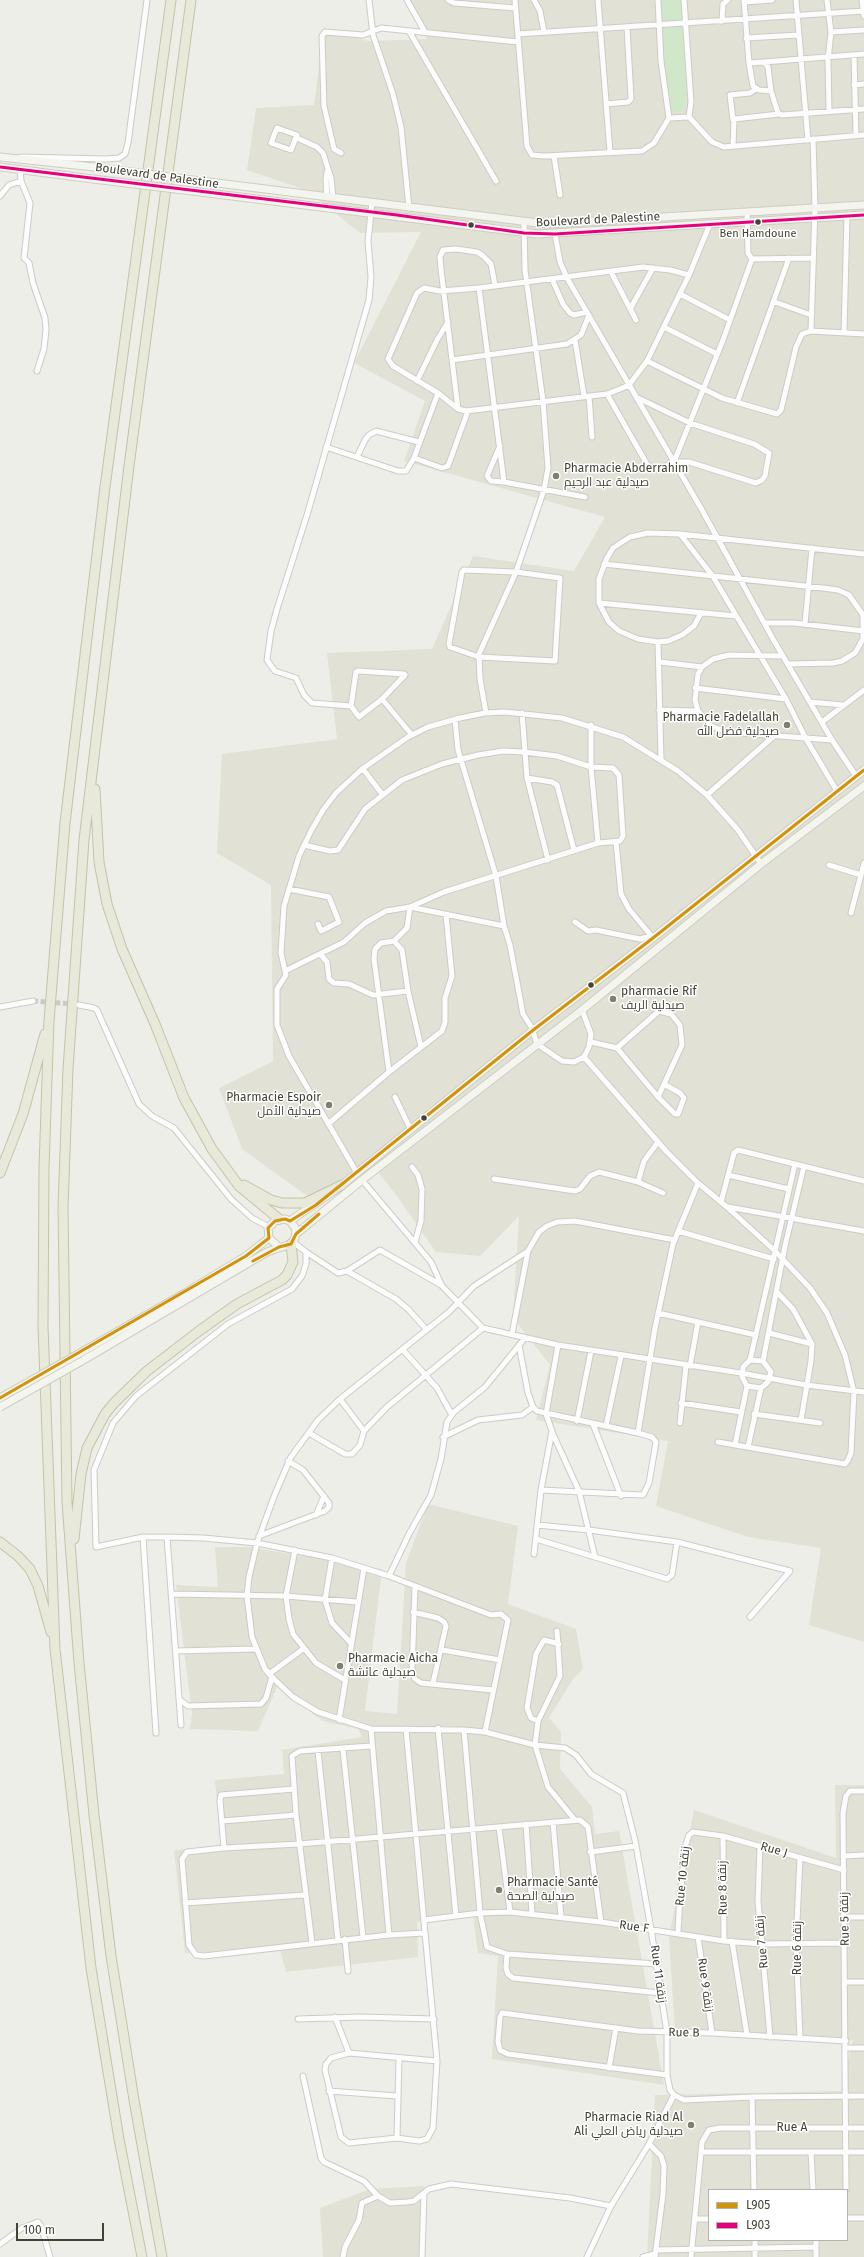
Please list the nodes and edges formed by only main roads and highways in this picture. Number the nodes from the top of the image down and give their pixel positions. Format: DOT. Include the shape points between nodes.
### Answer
graph roads {
  1 [pos="171,0"];
  2 [pos="191,0"];
  3 [pos="94,767"];
  4 [pos="49,1021"];
  5 [pos="227,1170"];
  6 [pos="0,1174"];
  7 [pos="342,1185"];
  8 [pos="279,1219"];
  9 [pos="292,1243"];
  10 [pos="0,1542"];
  11 [pos="72,1550"];
  12 [pos="55,1649"];
  13 [pos="142,2257"];
  14 [pos="162,2257"];
  1 -- 4 [label="highway" via="86,638 66,823"];
  2 -- 3 [label="highway" via="129,466"];
  3 -- 5 [label="highway" via="99,862 107,904 184,1098 202,1133"];
  3 -- 11 [label="highway" via="84,840 74,976 63,1207 67,1502"];
  4 -- 6 [label="highway" via="23,1114"];
  4 -- 12 [label="highway" via="44,1168 43,1326"];
  5 -- 7 [label="highway" via="249,1189 282,1203 305,1204"];
  5 -- 8 [label="highway" via="252,1198"];
  9 -- 11 [label="highway" via="293,1262 282,1280 237,1304 194,1336 147,1372 105,1414 86,1455 81,1474"];
  10 -- 12 [label="highway" via="30,1569 38,1586"];
  11 -- 14 [label="highway" via="79,1663 110,1948"];
  12 -- 13 [label="highway" via="91,1968 119,2139"];
}
